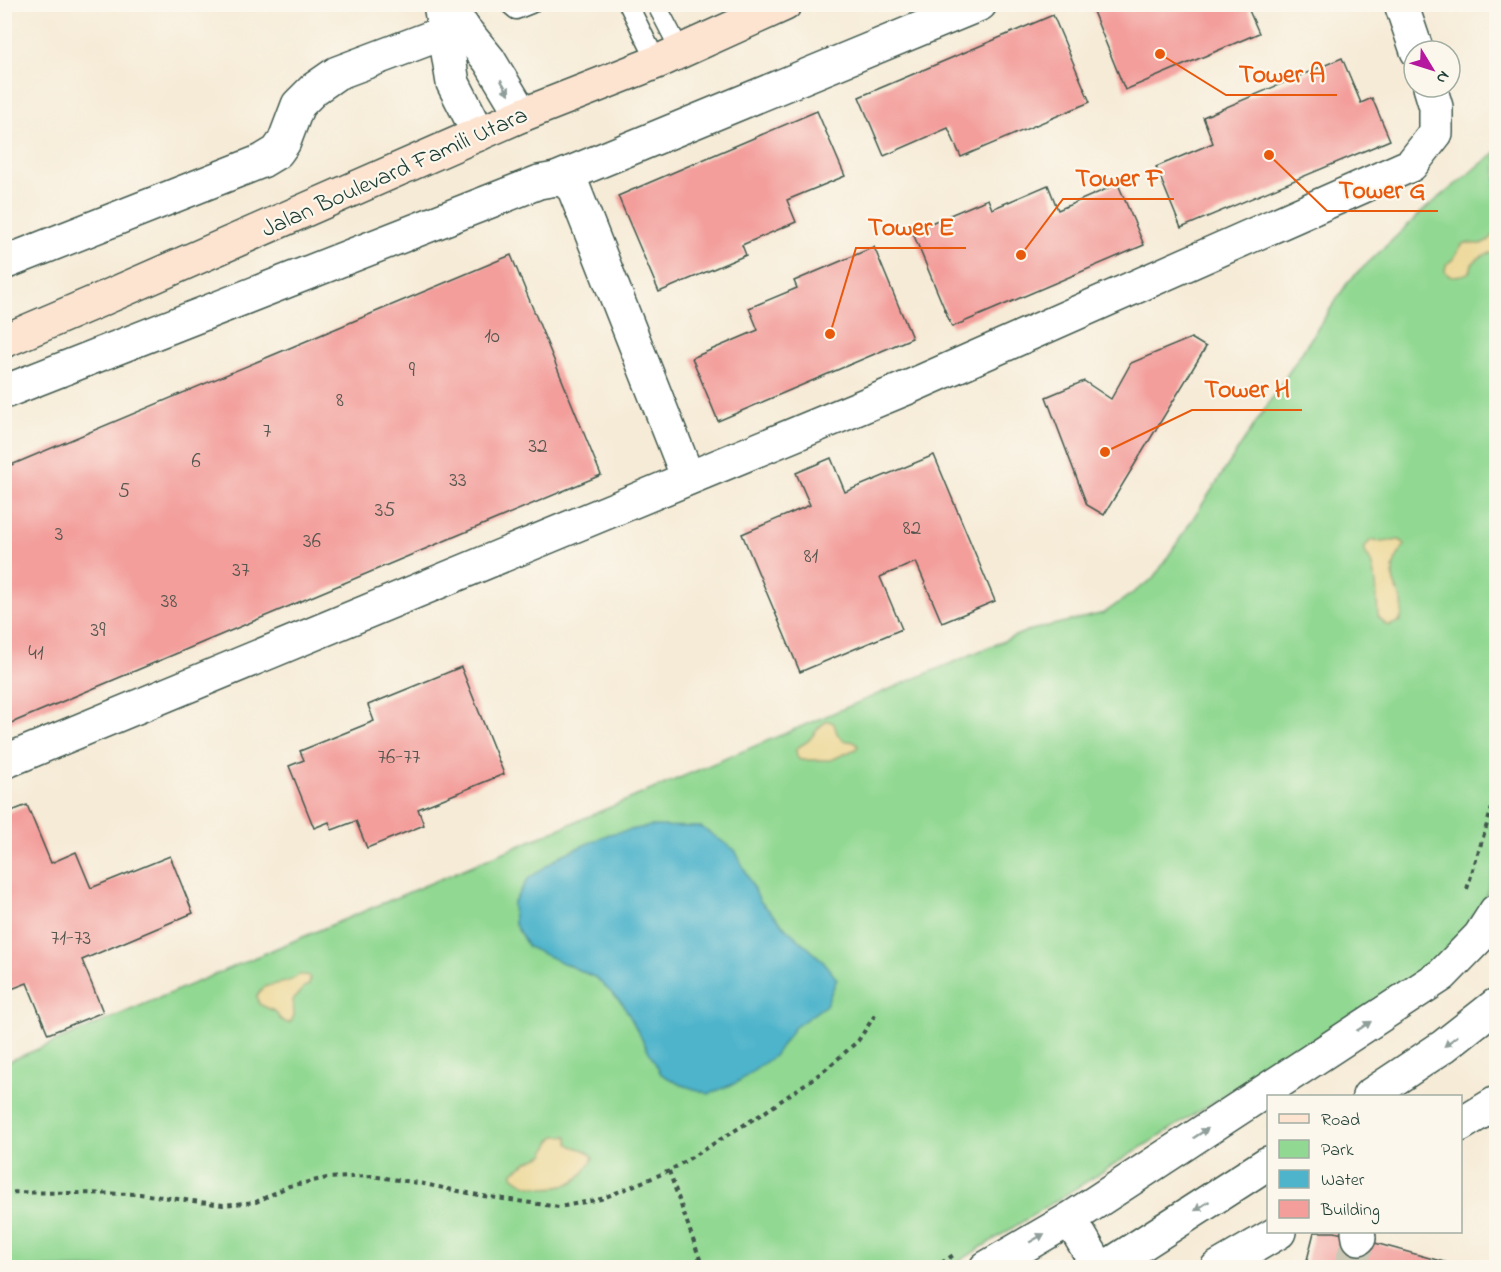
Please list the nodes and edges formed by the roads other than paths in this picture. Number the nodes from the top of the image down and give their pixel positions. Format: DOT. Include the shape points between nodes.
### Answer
graph roads {
  1 [pos="509,4"];
  2 [pos="531,4"];
  3 [pos="628,4"];
  4 [pos="656,4"];
  5 [pos="785,4"];
  6 [pos="980,4"];
  7 [pos="1401,4"];
  8 [pos="447,17"];
  9 [pos="1413,39"];
  10 [pos="669,57"];
  11 [pos="1434,99"];
  12 [pos="522,115"];
  13 [pos="479,134"];
  14 [pos="556,179"];
  15 [pos="4,263"];
  16 [pos="4,341"];
  17 [pos="4,392"];
  18 [pos="688,478"];
  19 [pos="4,762"];
  20 [pos="1491,930"];
  21 [pos="1497,1005"];
  22 [pos="1371,1095"];
  23 [pos="1497,1103"];
  24 [pos="1462,1124"];
  25 [pos="1267,1164"];
  26 [pos="1071,1219"];
  27 [pos="1277,1233"];
  28 [pos="975,1258"];
  29 [pos="1099,1268"];
  30 [pos="1105,1268"];
  31 [pos="1216,1268"];
  1 -- 2 [label="lane" via="516,10"];
  3 -- 10 [label="lane"];
  4 -- 10 [label="lane"];
  5 -- 10 [label="street, Jalan Boulevard Famili Utara"];
  6 -- 14 [label="street"];
  7 -- 9 [label="street"];
  8 -- 12 [label="street, one-way" via="489,60"];
  8 -- 13 [label="street" via="453,83"];
  8 -- 15 [label="street" via="337,73 314,89 298,105 281,147 262,161"];
  10 -- 12 [label="street, Jalan Boulevard Famili Utara"];
  11 -- 18 [label="street" via="1436,133 1411,165 909,387"];
  12 -- 13 [label="street, Jalan Boulevard Famili Utara"];
  13 -- 16 [label="street, Jalan Boulevard Famili Utara"];
  14 -- 17 [label="street" via="539,182"];
  14 -- 18 [label="street" via="566,181 574,189"];
  18 -- 19 [label="street"];
  26 -- 20 [label="street, one-way" via="1442,975"];
  21 -- 22 [label="street, one-way" via="1444,1047"];
  23 -- 24 [label="street"];
  25 -- 30 [label="street, one-way"];
  28 -- 26 [label="street, one-way"];
  26 -- 29 [label="street"];
  27 -- 31 [label="street"];
}
